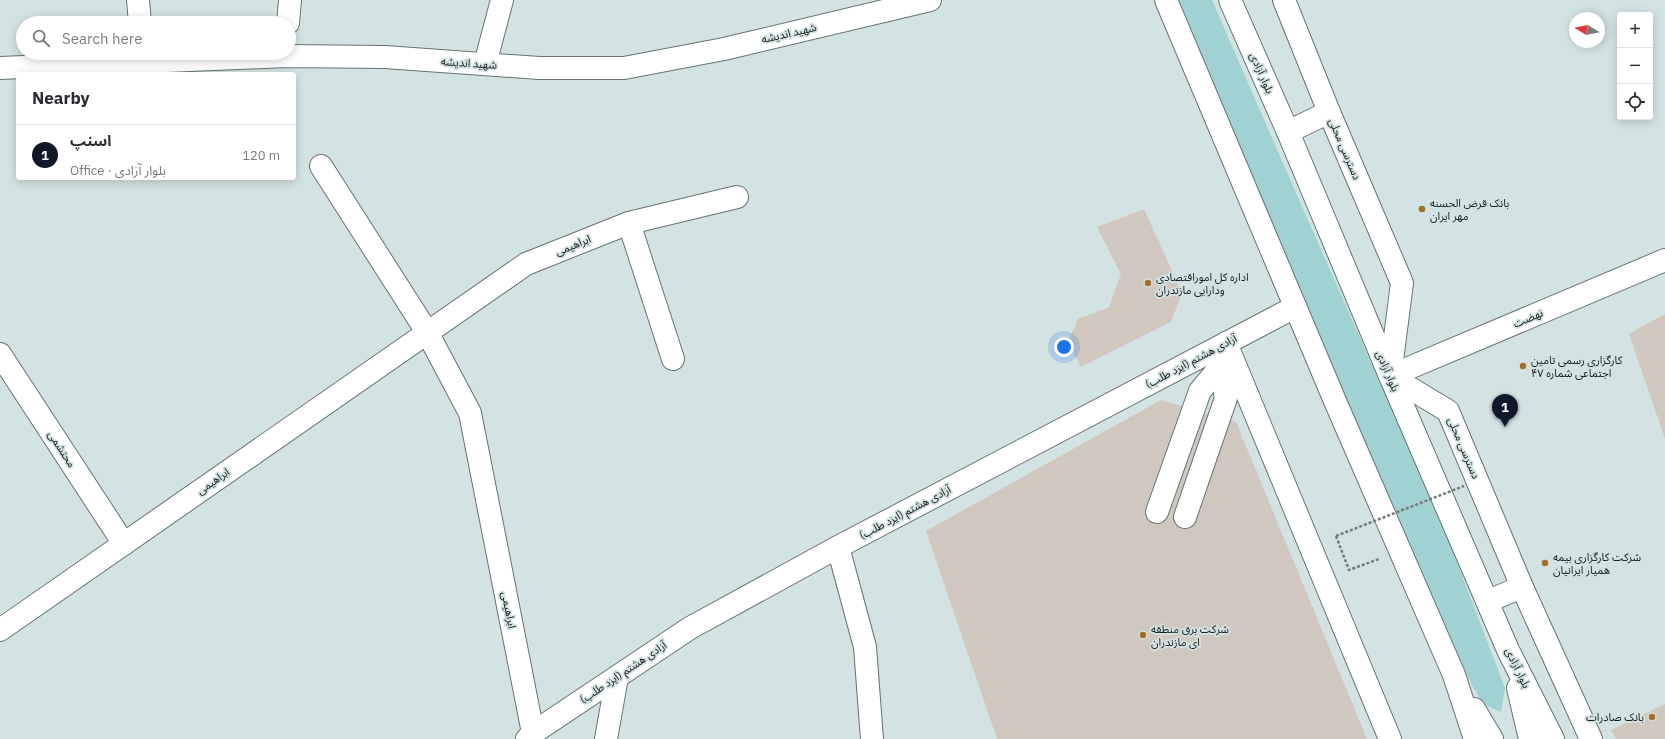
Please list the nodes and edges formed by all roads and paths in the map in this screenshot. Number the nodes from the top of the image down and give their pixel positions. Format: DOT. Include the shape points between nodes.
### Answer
graph roads {
  1 [pos="138,0"];
  2 [pos="290,0"];
  3 [pos="502,0"];
  4 [pos="930,0"];
  5 [pos="1166,0"];
  6 [pos="1230,0"];
  7 [pos="1284,0"];
  8 [pos="139,16"];
  9 [pos="289,16"];
  10 [pos="296,55"];
  11 [pos="103,60"];
  12 [pos="485,64"];
  13 [pos="0,68"];
  14 [pos="1329,112"];
  15 [pos="1288,132"];
  16 [pos="320,166"];
  17 [pos="737,197"];
  18 [pos="629,223"];
  19 [pos="1665,260"];
  20 [pos="1295,307"];
  21 [pos="426,332"];
  22 [pos="1226,343"];
  23 [pos="0,354"];
  24 [pos="673,359"];
  25 [pos="1220,367"];
  26 [pos="1390,376"];
  27 [pos="1464,486"];
  28 [pos="1157,512"];
  29 [pos="1185,517"];
  30 [pos="124,544"];
  31 [pos="838,547"];
  32 [pos="1400,551"];
  33 [pos="1522,587"];
  34 [pos="1488,601"];
  35 [pos="0,630"];
  36 [pos="1508,650"];
  37 [pos="1454,675"];
  38 [pos="617,677"];
  39 [pos="530,736"];
  40 [pos="606,739"];
  41 [pos="872,739"];
  42 [pos="1390,739"];
  43 [pos="1475,739"];
  44 [pos="1492,739"];
  45 [pos="1530,739"];
  46 [pos="1553,739"];
  47 [pos="1591,739"];
  1 -- 8 [label="street"];
  2 -- 9 [label="street"];
  3 -- 12 [label="street"];
  4 -- 12 [label="street, شهید اندیشه" via="724,49 624,68 539,68"];
  5 -- 20 [label="street"];
  6 -- 15 [label="street, بلوار آزادی"];
  7 -- 14 [label="street, دسترسی محلی"];
  10 -- 12 [label="street, شهید اندیشه" via="385,57"];
  11 -- 13 [label="street, شهید اندیشه"];
  14 -- 15 [label="street"];
  14 -- 26 [label="street, دسترسی محلی" via="1402,283"];
  15 -- 26 [label="street, بلوار آزادی"];
  16 -- 21 [label="street, ابراهیمی"];
  17 -- 18 [label="street, ابراهیمی"];
  18 -- 21 [label="street, ابراهیمی" via="526,264"];
  18 -- 24 [label="street"];
  19 -- 26 [label="street, نهضت"];
  20 -- 22 [label="street, آزادی هشتم (ایزد طلب)"];
  20 -- 32 [label="street"];
  21 -- 30 [label="street, ابراهیمی"];
  21 -- 39 [label="street, ابراهیمی" via="470,413"];
  22 -- 25 [label="street"];
  22 -- 31 [label="street, آزادی هشتم (ایزد طلب)"];
  22 -- 42 [label="street"];
  23 -- 30 [label="street, محتشمی"];
  25 -- 28 [label="street" via="1200,391"];
  25 -- 29 [label="street" via="1226,398"];
  26 -- 33 [label="street, دسترسی محلی" via="1448,411"];
  26 -- 34 [label="street, بلوار آزادی"];
  27 -- 32 [label="path, bridge" via="1336,536 1349,570"];
  30 -- 35 [label="street, ابراهیمی"];
  31 -- 38 [label="street, آزادی هشتم (ایزد طلب)" via="690,628"];
  31 -- 41 [label="street" via="865,647"];
  32 -- 37 [label="street"];
  33 -- 34 [label="street"];
  33 -- 47 [label="street, دسترسی محلی"];
  34 -- 36 [label="street, بلوار آزادی"];
  36 -- 45 [label="street"];
  36 -- 46 [label="street, بلوار آزادی"];
  37 -- 43 [label="street"];
  37 -- 44 [label="street"];
  38 -- 39 [label="street, آزادی هشتم (ایزد طلب)"];
  38 -- 40 [label="street"];
}
